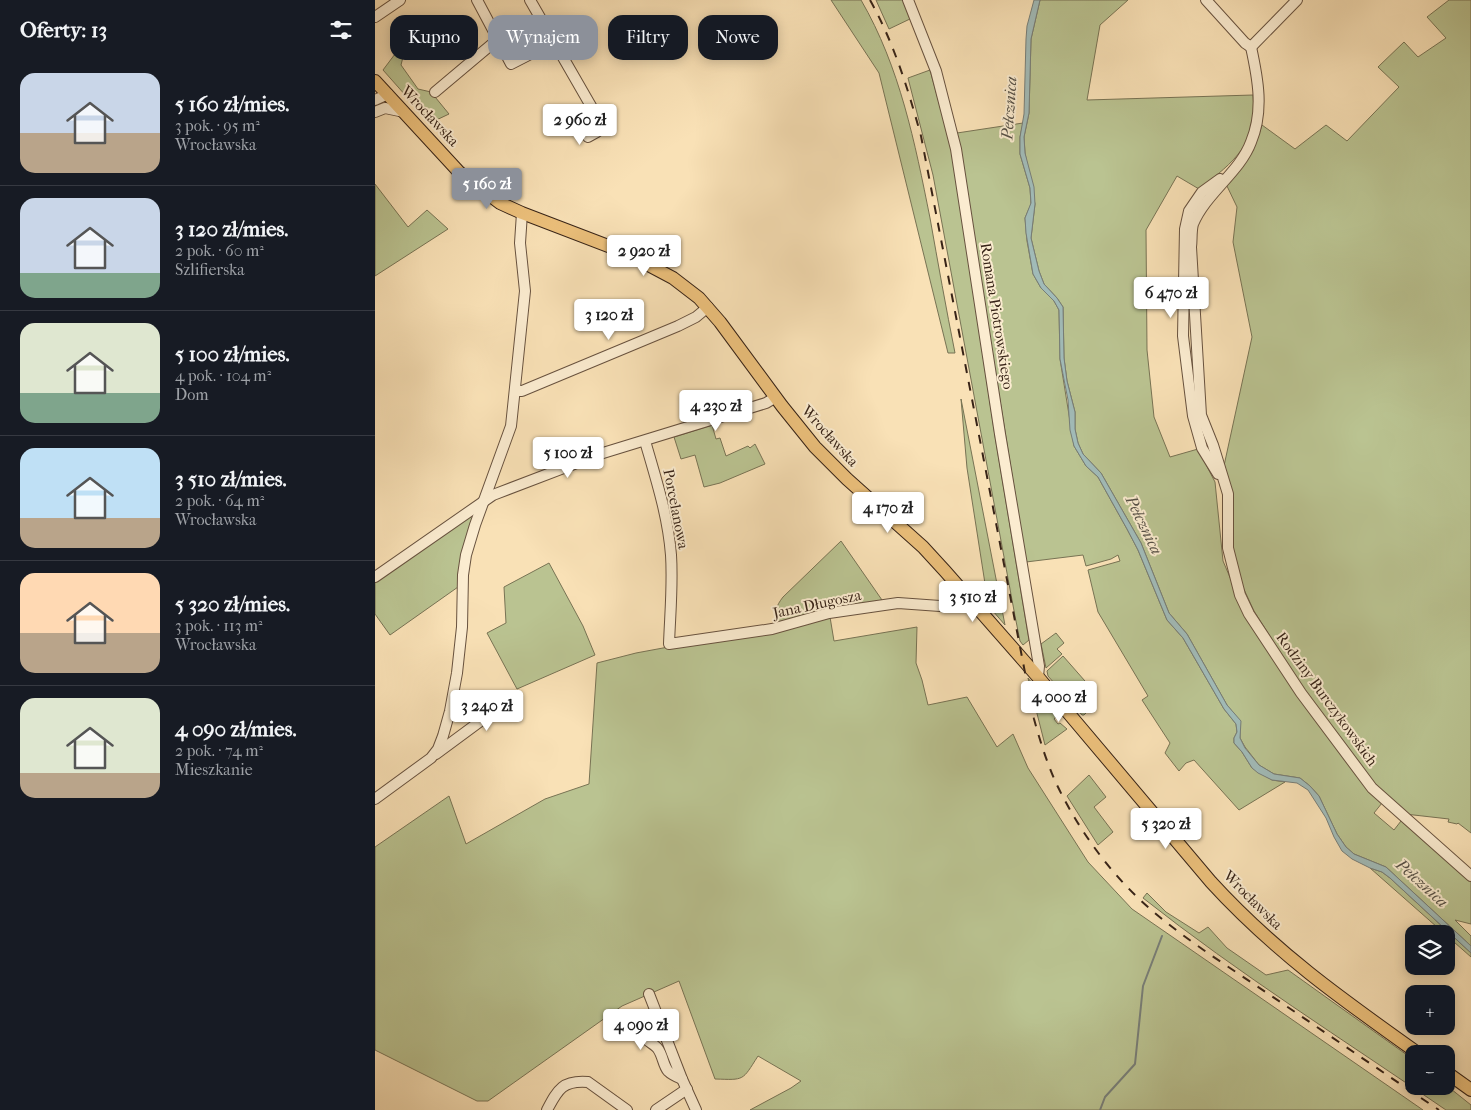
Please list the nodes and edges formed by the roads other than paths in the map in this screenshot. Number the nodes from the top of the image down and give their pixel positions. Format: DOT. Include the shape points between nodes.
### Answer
graph roads {
  1 [pos="400,0"];
  2 [pos="477,0"];
  3 [pos="530,0"];
  4 [pos="908,0"];
  5 [pos="1206,0"];
  6 [pos="1297,0"];
  7 [pos="387,5"];
  8 [pos="539,15"];
  9 [pos="375,17"];
  10 [pos="488,20"];
  11 [pos="488,47"];
  12 [pos="1251,47"];
  13 [pos="509,60"];
  14 [pos="519,60"];
  15 [pos="564,60"];
  16 [pos="375,81"];
  17 [pos="435,92"];
  18 [pos="388,94"];
  19 [pos="375,100"];
  20 [pos="375,111"];
  21 [pos="404,112"];
  22 [pos="595,113"];
  23 [pos="522,213"];
  24 [pos="708,308"];
  25 [pos="515,391"];
  26 [pos="776,397"];
  27 [pos="645,441"];
  28 [pos="485,500"];
  29 [pos="375,578"];
  30 [pos="970,598"];
  31 [pos="1035,642"];
  32 [pos="669,644"];
  33 [pos="1025,662"];
  34 [pos="1038,677"];
  35 [pos="513,697"];
  36 [pos="431,758"];
  37 [pos="375,799"];
  38 [pos="1471,876"];
  39 [pos="649,994"];
  40 [pos="658,1018"];
  41 [pos="1407,1045"];
  42 [pos="1455,1078"];
  43 [pos="685,1084"];
  44 [pos="1471,1090"];
  45 [pos="547,1110"];
  46 [pos="627,1110"];
  47 [pos="656,1110"];
  48 [pos="696,1110"];
  1 -- 7 [label="street"];
  2 -- 10 [label="street"];
  3 -- 8 [label="street"];
  4 -- 31 [label="street, Romana Piotrowskiego" via="936,71 956,149"];
  5 -- 12 [label="street"];
  6 -- 12 [label="street"];
  7 -- 9 [label="street"];
  11 -- 17 [label="street"];
  12 -- 38 [label="street, Rodziny Burczykowskich" via="1258,81 1259,114 1251,142 1231,171 1202,192 1189,211 1185,230 1183,336 1193,416 1202,448 1224,482 1228,506 1228,548 1240,595 1301,693 1372,788"];
  13 -- 14 [label="street" via="511,64"];
  15 -- 22 [label="street"];
  16 -- 18 [label="main road, Wrocławska"];
  18 -- 19 [label="street"];
  18 -- 20 [label="street"];
  18 -- 21 [label="main road, Wrocławska"];
  20 -- 21 [label="street" via="385,108"];
  21 -- 23 [label="main road, Wrocławska" via="464,176 500,203"];
  23 -- 24 [label="main road, Wrocławska" via="617,248 649,264 681,284"];
  23 -- 25 [label="street" via="520,243 525,291"];
  24 -- 25 [label="street" via="678,326 522,391"];
  24 -- 26 [label="main road, Wrocławska"];
  25 -- 28 [label="street" via="511,426"];
  26 -- 27 [label="street" via="766,403"];
  26 -- 30 [label="main road, Wrocławska" via="815,447 923,547"];
  27 -- 28 [label="street" via="603,453"];
  27 -- 32 [label="street, Porcelanowa" via="663,502 671,555"];
  28 -- 29 [label="street"];
  28 -- 36 [label="street" via="466,555 462,627 450,711 443,736"];
  30 -- 32 [label="street, Jana Długosza" via="954,607 898,603 829,614 772,629"];
  30 -- 33 [label="main road, Wrocławska"];
  31 -- 33 [label="street" via="1033,652"];
  31 -- 34 [label="street, Romana Piotrowskiego"];
  33 -- 34 [label="main road, Wrocławska"];
  34 -- 41 [label="main road, Wrocławska" via="1240,913 1305,971"];
  35 -- 36 [label="street"];
  36 -- 37 [label="street"];
  39 -- 40 [label="street"];
  40 -- 43 [label="street"];
  40 -- 43 [label="street" via="646,1027 646,1039 662,1054 670,1073"];
  42 -- 44 [label="main road"];
  43 -- 47 [label="street"];
  43 -- 48 [label="street"];
  45 -- 46 [label="street" via="556,1091 580,1082 588,1082"];
}
